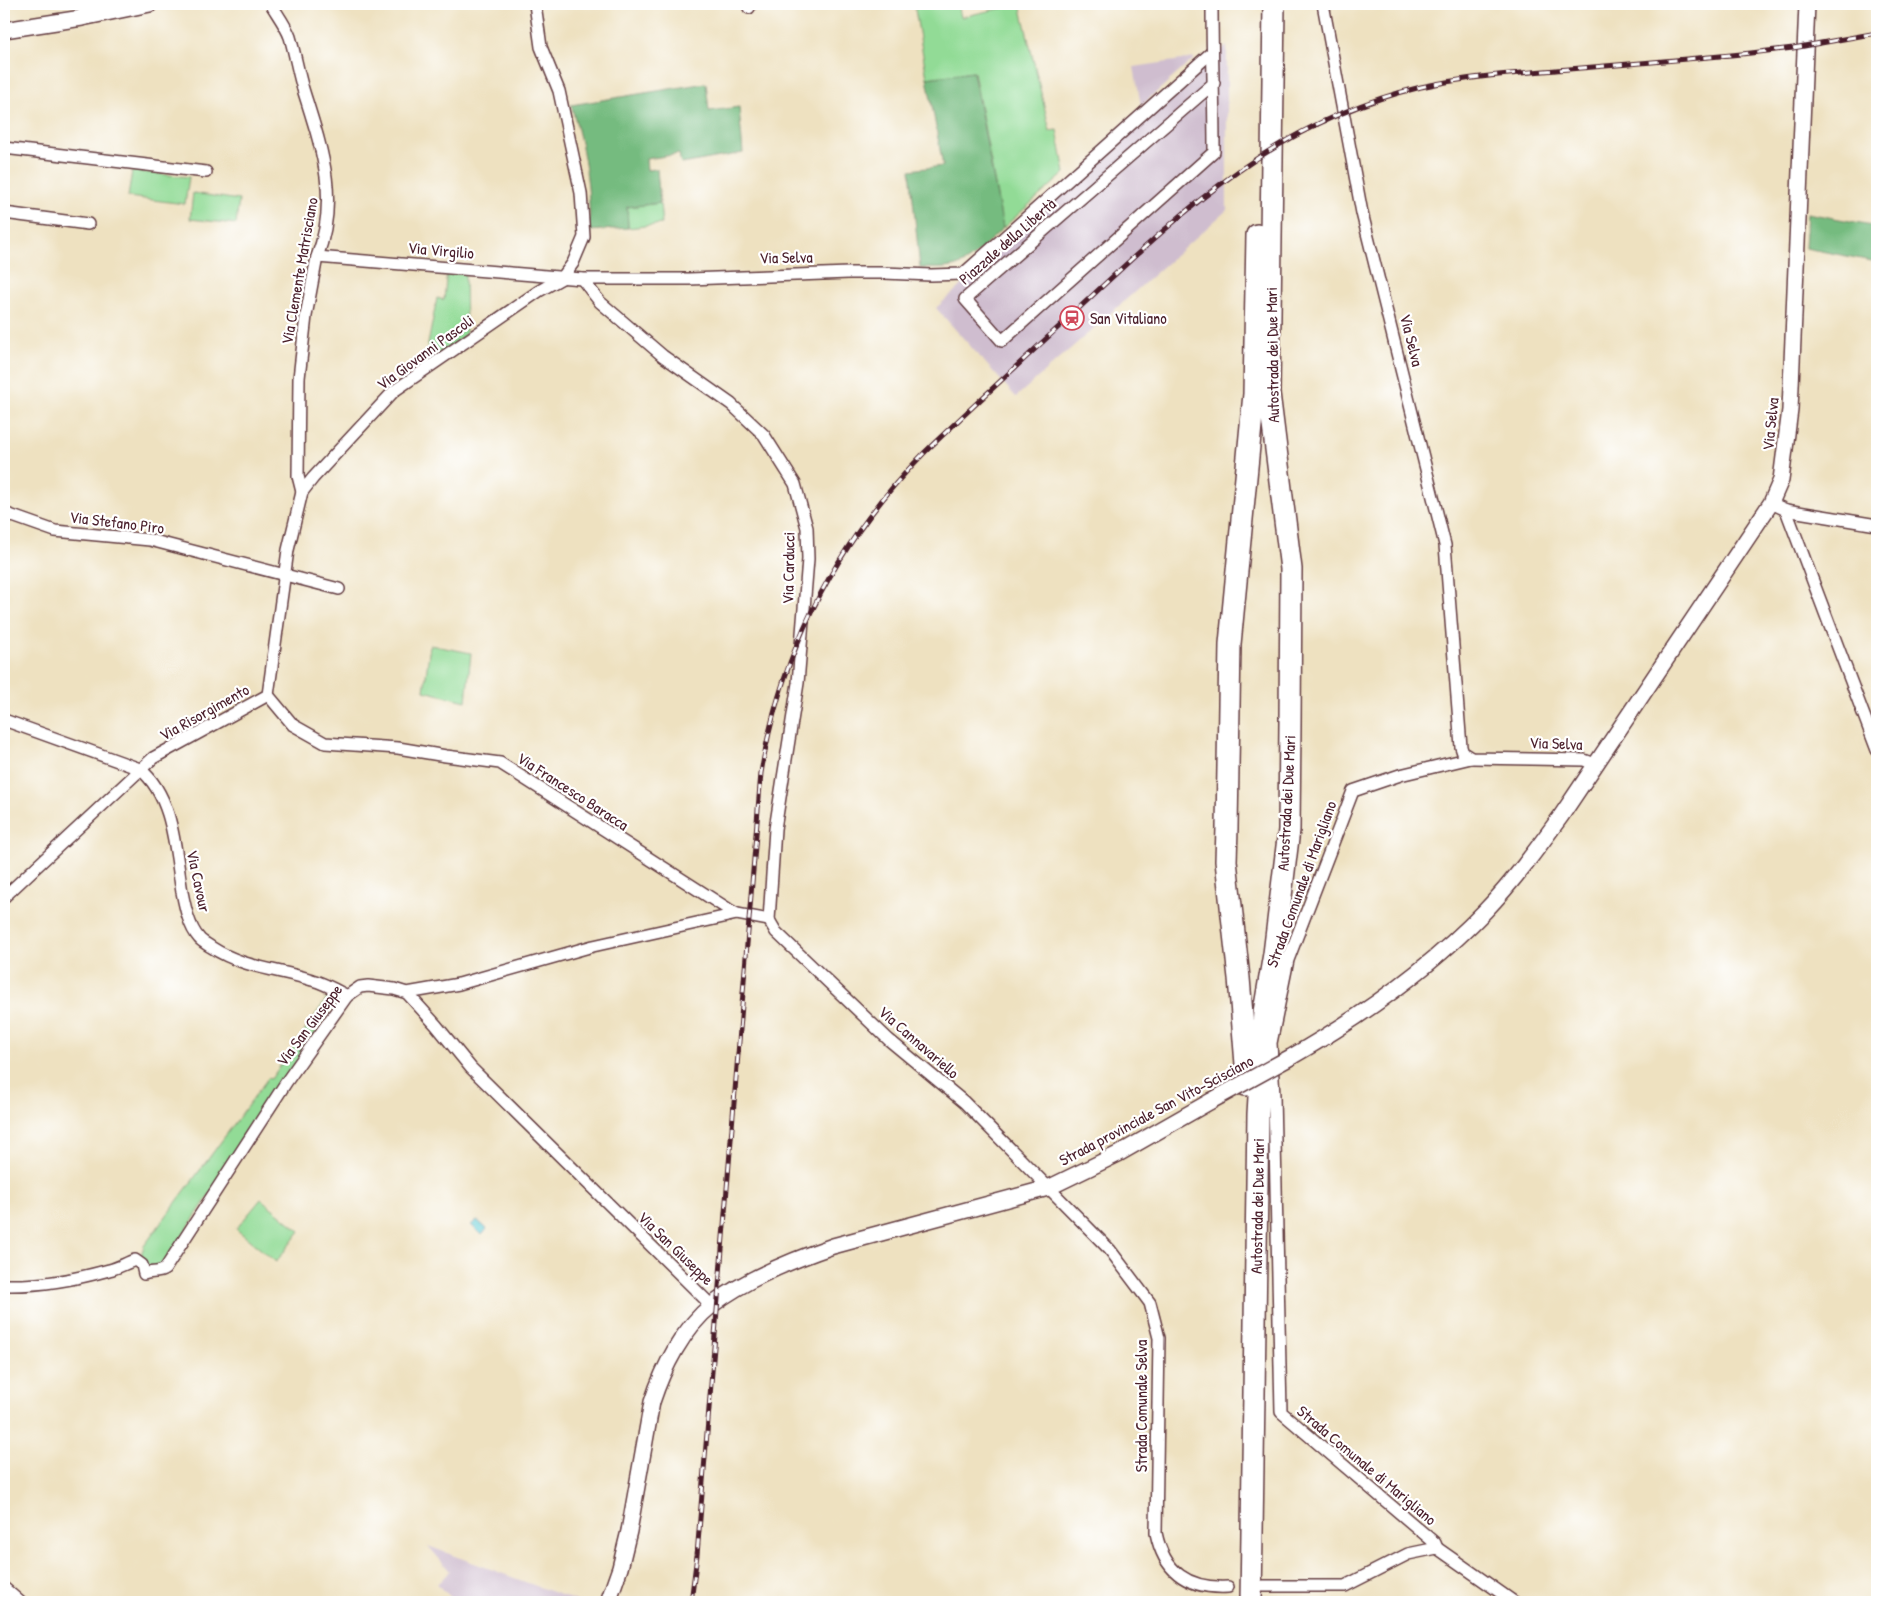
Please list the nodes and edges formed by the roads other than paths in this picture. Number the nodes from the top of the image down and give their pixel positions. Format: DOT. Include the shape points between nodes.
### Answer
graph roads {
  1 [pos="150,4"];
  2 [pos="271,4"];
  3 [pos="535,4"];
  4 [pos="1212,4"];
  5 [pos="1260,4"];
  6 [pos="1274,4"];
  7 [pos="1323,4"];
  8 [pos="1807,4"];
  9 [pos="84,11"];
  10 [pos="4,30"];
  11 [pos="1212,52"];
  12 [pos="1214,83"];
  13 [pos="4,148"];
  14 [pos="206,172"];
  15 [pos="4,213"];
  16 [pos="88,224"];
  17 [pos="317,257"];
  18 [pos="562,278"];
  19 [pos="582,279"];
  20 [pos="302,492"];
  21 [pos="1771,503"];
  22 [pos="1786,510"];
  23 [pos="4,513"];
  24 [pos="1877,525"];
  25 [pos="285,576"];
  26 [pos="339,590"];
  27 [pos="268,696"];
  28 [pos="4,720"];
  29 [pos="1877,750"];
  30 [pos="1471,758"];
  31 [pos="1595,764"];
  32 [pos="140,769"];
  33 [pos="4,897"];
  34 [pos="736,914"];
  35 [pos="769,920"];
  36 [pos="407,993"];
  37 [pos="347,996"];
  38 [pos="1048,1188"];
  39 [pos="4,1285"];
  40 [pos="711,1305"];
  41 [pos="1437,1548"];
  42 [pos="4,1588"];
  43 [pos="1257,1594"];
  44 [pos="1233,1595"];
  45 [pos="20,1602"];
  46 [pos="608,1602"];
  47 [pos="1514,1602"];
  1 -- 9 [label="street"];
  2 -- 17 [label="street, Via Clemente Matrisciano" via="289,36 322,150 329,191 323,242"];
  3 -- 18 [label="street" via="541,47 559,91 581,193 584,237 573,263"];
  4 -- 11 [label="street"];
  5 -- 44 [label="highway, Autostrada dei Due Mari" via="1254,394 1230,644 1228,722 1226,861 1246,1064"];
  6 -- 43 [label="highway, Autostrada dei Due Mari" via="1270,393 1291,569 1290,762 1288,830 1261,1049"];
  7 -- 30 [label="street, Via Selva" via="1362,213 1445,545 1461,747 1463,753"];
  8 -- 21 [label="street, Via Selva" via="1790,410 1781,480"];
  9 -- 10 [label="street"];
  11 -- 12 [label="street"];
  11 -- 19 [label="street, Via Selva" via="963,274"];
  12 -- 12 [label="street, Piazzale della Libertà" via="1214,152 1002,340 964,299"];
  13 -- 14 [label="street"];
  15 -- 16 [label="street"];
  17 -- 18 [label="street, Via Virgilio"];
  17 -- 20 [label="street, Via Clemente Matrisciano" via="299,378 298,476"];
  18 -- 19 [label="street, Via Selva"];
  18 -- 20 [label="street, Via Giovanni Pascoli" via="394,391"];
  19 -- 35 [label="street, Via Carducci" via="600,302 663,356 731,404 764,435 794,484 806,528 808,559 798,683 776,829"];
  20 -- 25 [label="street, Via Risorgimento"];
  21 -- 22 [label="street"];
  21 -- 31 [label="street, Via Selva"];
  22 -- 24 [label="street"];
  22 -- 29 [label="street"];
  23 -- 25 [label="street, Via Stefano Piro" via="55,531 150,540"];
  25 -- 26 [label="street, Via Stefano Piro"];
  25 -- 27 [label="street, Via Risorgimento"];
  27 -- 32 [label="street, Via Risorgimento" via="153,758"];
  27 -- 34 [label="street, Via Francesco Baracca" via="294,725 325,743 398,748 500,763"];
  28 -- 32 [label="street"];
  30 -- 31 [label="street, Via Selva" via="1584,760"];
  30 -- 41 [label="street, Strada Comunale di Marigliano" via="1353,790 1288,960 1271,1043 1280,1412"];
  31 -- 38 [label="street, Strada provinciale San Vito-Scisciano, bridge" via="1532,857 1485,911 1421,970 1360,1016 1290,1057 1118,1154"];
  32 -- 33 [label="street, Via Risorgimento"];
  32 -- 37 [label="street, Via Cavour" via="159,792 170,823 185,909 200,939 244,964 313,980"];
  34 -- 35 [label="street, Via Francesco Baracca"];
  34 -- 36 [label="street" via="593,946 459,984"];
  35 -- 38 [label="street, Via Cannavariello" via="776,932 908,1057 964,1102"];
  36 -- 37 [label="street, Via San Giuseppe" via="368,986"];
  36 -- 40 [label="street, Via San Giuseppe" via="471,1068"];
  37 -- 39 [label="street, Via San Giuseppe" via="287,1081 165,1269 144,1274 142,1265 135,1260 91,1274"];
  38 -- 40 [label="street, Strada provinciale San Vito-Scisciano" via="798,1258"];
  38 -- 44 [label="street, Strada Comunale Selva" via="1110,1250 1150,1302 1156,1321 1159,1338 1156,1533 1159,1548 1173,1571 1188,1580"];
  40 -- 46 [label="street, Strada provinciale San Vito-Scisciano" via="678,1346 658,1382 629,1531"];
  41 -- 43 [label="street" via="1408,1554 1345,1586"];
  41 -- 47 [label="street"];
  42 -- 45 [label="street"];
}
